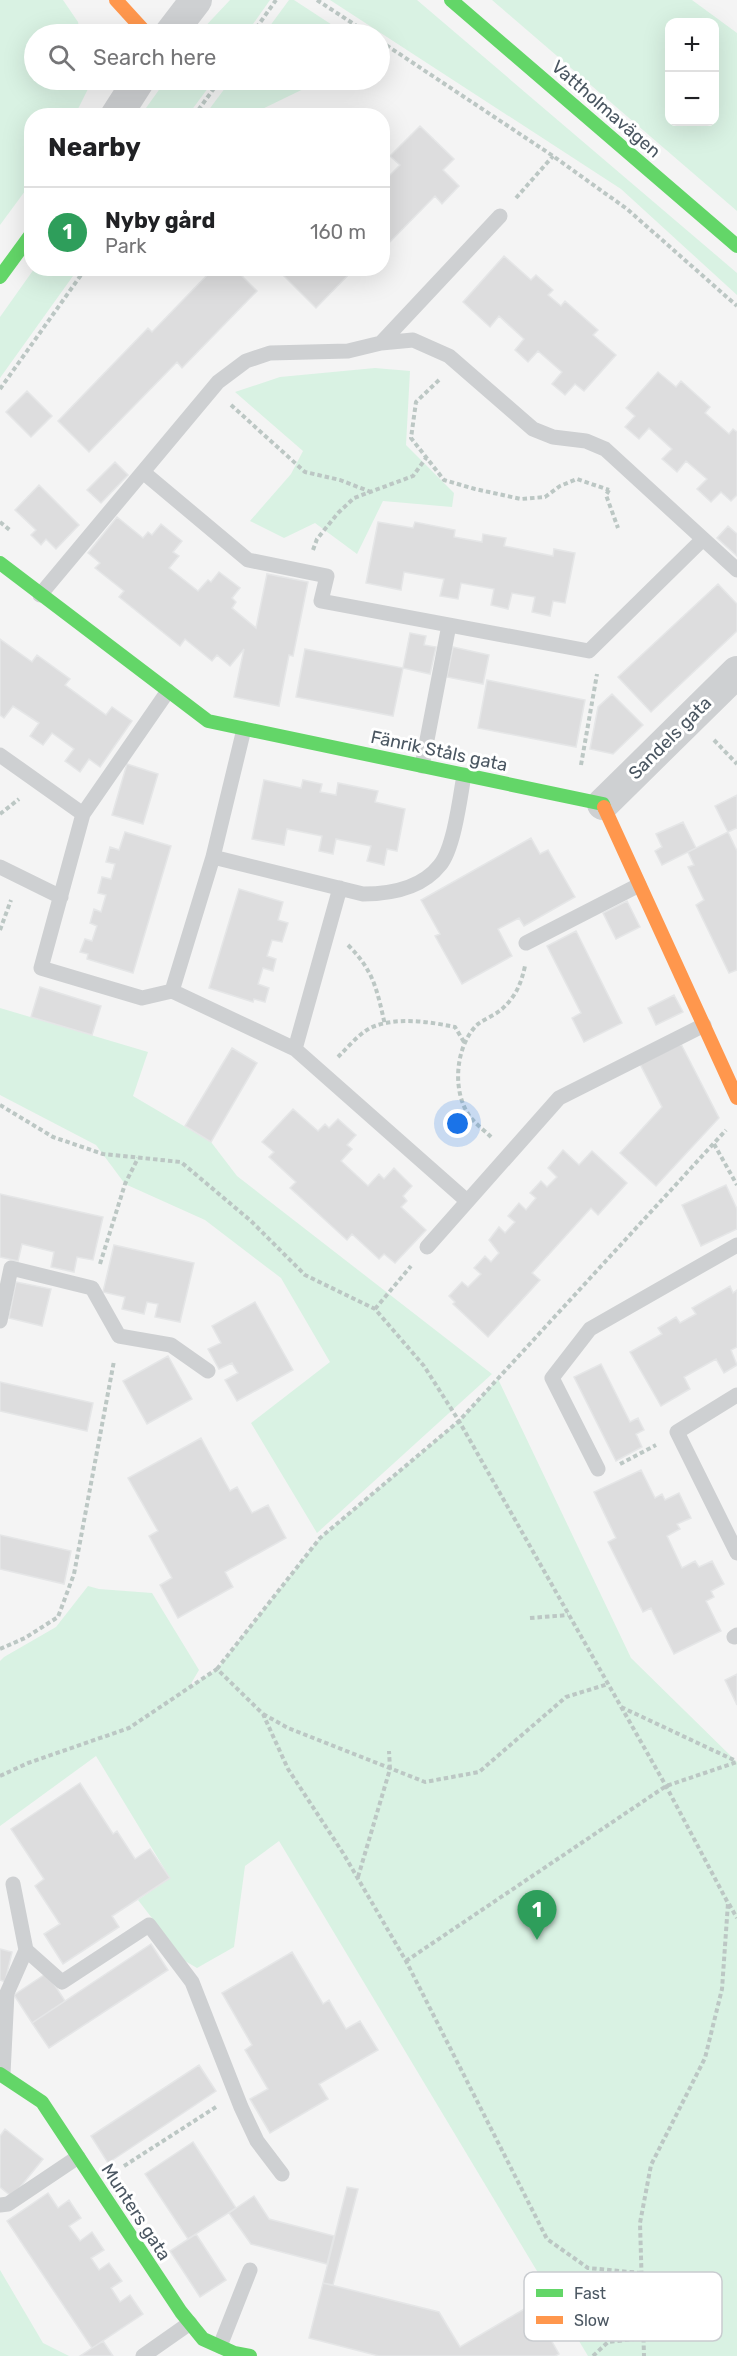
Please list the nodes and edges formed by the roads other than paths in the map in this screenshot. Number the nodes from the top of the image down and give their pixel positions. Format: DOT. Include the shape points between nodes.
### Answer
graph roads {
  1 [pos="116,0"];
  2 [pos="196,0"];
  3 [pos="451,0"];
  4 [pos="138,24"];
  5 [pos="178,24"];
  6 [pos="133,90"];
  7 [pos="121,108"];
  8 [pos="500,216"];
  9 [pos="24,244"];
  10 [pos="737,246"];
  11 [pos="0,277"];
  12 [pos="381,343"];
  13 [pos="143,472"];
  14 [pos="703,539"];
  15 [pos="0,563"];
  16 [pos="737,570"];
  17 [pos="40,595"];
  18 [pos="449,625"];
  19 [pos="737,672"];
  20 [pos="168,691"];
  21 [pos="244,729"];
  22 [pos="0,755"];
  23 [pos="422,766"];
  24 [pos="464,775"];
  25 [pos="603,804"];
  26 [pos="83,814"];
  27 [pos="213,857"];
  28 [pos="0,867"];
  29 [pos="639,885"];
  30 [pos="340,888"];
  31 [pos="61,897"];
  32 [pos="526,943"];
  33 [pos="172,991"];
  34 [pos="704,1025"];
  35 [pos="295,1049"];
  36 [pos="737,1098"];
  37 [pos="467,1201"];
  38 [pos="737,1245"];
  39 [pos="428,1247"];
  40 [pos="0,1321"];
  41 [pos="208,1371"];
  42 [pos="737,1395"];
  43 [pos="597,1469"];
  44 [pos="737,1553"];
  45 [pos="13,1884"];
  46 [pos="26,1950"];
  47 [pos="1,2074"];
  48 [pos="78,2157"];
  49 [pos="282,2174"];
  50 [pos="0,2205"];
  51 [pos="250,2270"];
  52 [pos="190,2323"];
  53 [pos="220,2346"];
  54 [pos="143,2356"];
  55 [pos="250,2356"];
  1 -- 4 [label="street"];
  2 -- 5 [label="street"];
  3 -- 10 [label="street, Vattholmavägen"];
  6 -- 7 [label="street"];
  8 -- 12 [label="lane"];
  9 -- 11 [label="street"];
  12 -- 13 [label="lane" via="348,351 270,353 246,361 218,382"];
  12 -- 14 [label="lane" via="413,340 450,357 533,429 605,449"];
  13 -- 17 [label="lane"];
  13 -- 18 [label="lane" via="248,560 327,576 321,601"];
  14 -- 16 [label="lane"];
  14 -- 18 [label="lane" via="589,651"];
  15 -- 17 [label="street, Fänrik Ståls gata"];
  17 -- 20 [label="street, Fänrik Ståls gata"];
  18 -- 23 [label="lane"];
  19 -- 25 [label="street, Sandels gata"];
  20 -- 21 [label="street, Fänrik Ståls gata" via="208,721"];
  20 -- 26 [label="lane"];
  21 -- 23 [label="street, Fänrik Ståls gata"];
  21 -- 27 [label="lane"];
  22 -- 26 [label="lane"];
  23 -- 24 [label="street, Fänrik Ståls gata"];
  24 -- 25 [label="street, Fänrik Ståls gata"];
  24 -- 30 [label="lane" via="452,837 441,865 417,884 383,894"];
  25 -- 29 [label="street"];
  26 -- 31 [label="lane"];
  27 -- 30 [label="lane"];
  27 -- 33 [label="lane"];
  28 -- 31 [label="lane"];
  29 -- 32 [label="lane"];
  29 -- 34 [label="street"];
  30 -- 35 [label="lane"];
  31 -- 33 [label="lane" via="41,968 142,998"];
  33 -- 35 [label="lane"];
  34 -- 36 [label="street"];
  34 -- 37 [label="lane" via="559,1098"];
  35 -- 37 [label="lane"];
  37 -- 39 [label="lane"];
  38 -- 43 [label="lane" via="590,1329 552,1378"];
  40 -- 41 [label="lane" via="11,1268 92,1288 119,1336 171,1345"];
  42 -- 44 [label="lane" via="677,1432"];
  45 -- 46 [label="lane"];
  46 -- 47 [label="lane" via="7,1993"];
  46 -- 49 [label="lane" via="62,1982 149,1925 192,1982 257,2141"];
  47 -- 48 [label="street, Munters gata" via="42,2102"];
  48 -- 50 [label="lane" via="8,2204"];
  48 -- 52 [label="street, Munters gata"];
  51 -- 53 [label="lane"];
  52 -- 53 [label="street, Munters gata" via="203,2339"];
  52 -- 54 [label="lane"];
  53 -- 55 [label="street, Munters gata"];
}
